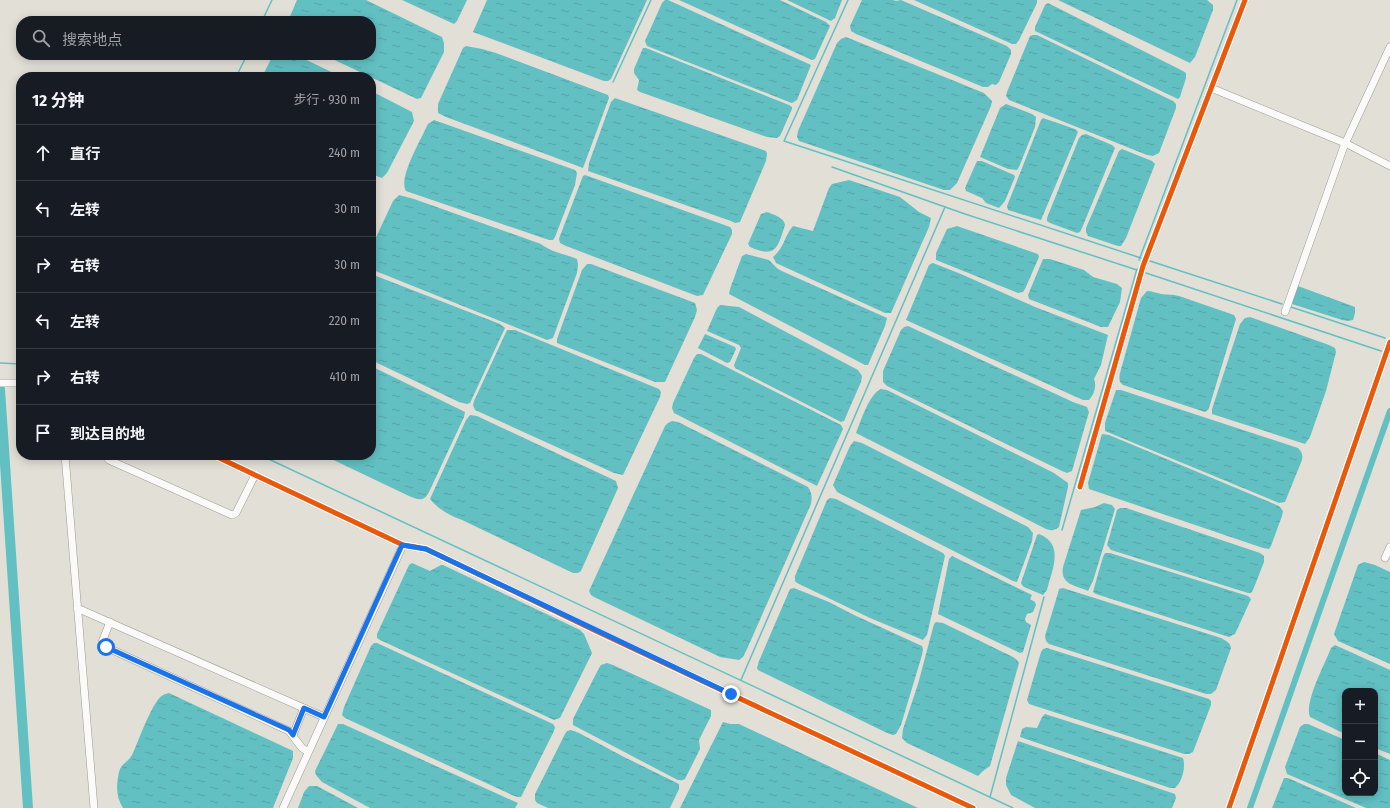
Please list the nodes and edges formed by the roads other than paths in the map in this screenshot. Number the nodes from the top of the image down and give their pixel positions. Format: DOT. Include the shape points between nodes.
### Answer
graph roads {
  1 [pos="1245,0"];
  2 [pos="1390,47"];
  3 [pos="1211,88"];
  4 [pos="1345,143"];
  5 [pos="1390,166"];
  6 [pos="1285,312"];
  7 [pos="1390,342"];
  8 [pos="0,383"];
  9 [pos="16,383"];
  10 [pos="65,460"];
  11 [pos="109,460"];
  12 [pos="224,460"];
  13 [pos="255,475"];
  14 [pos="1080,487"];
  15 [pos="402,545"];
  16 [pos="1390,547"];
  17 [pos="1385,558"];
  18 [pos="77,608"];
  19 [pos="110,622"];
  20 [pos="304,708"];
  21 [pos="324,717"];
  22 [pos="293,735"];
  23 [pos="308,752"];
  24 [pos="94,808"];
  25 [pos="283,808"];
  26 [pos="972,808"];
  27 [pos="1229,808"];
  1 -- 3 [label="street"];
  2 -- 4 [label="street"];
  3 -- 4 [label="street"];
  3 -- 14 [label="street" via="1143,266"];
  4 -- 5 [label="street"];
  4 -- 6 [label="street"];
  7 -- 27 [label="street"];
  8 -- 9 [label="street"];
  10 -- 18 [label="street"];
  11 -- 13 [label="street" via="232,515 236,513"];
  12 -- 13 [label="street"];
  13 -- 15 [label="street"];
  15 -- 21 [label="street"];
  15 -- 26 [label="street" via="426,549"];
  16 -- 17 [label="street"];
  18 -- 19 [label="street"];
  18 -- 24 [label="street"];
  19 -- 20 [label="street"];
  19 -- 22 [label="street" via="102,642 106,647 289,730"];
  20 -- 21 [label="street"];
  20 -- 22 [label="street"];
  21 -- 23 [label="street"];
  22 -- 23 [label="street"];
  23 -- 25 [label="street"];
}
